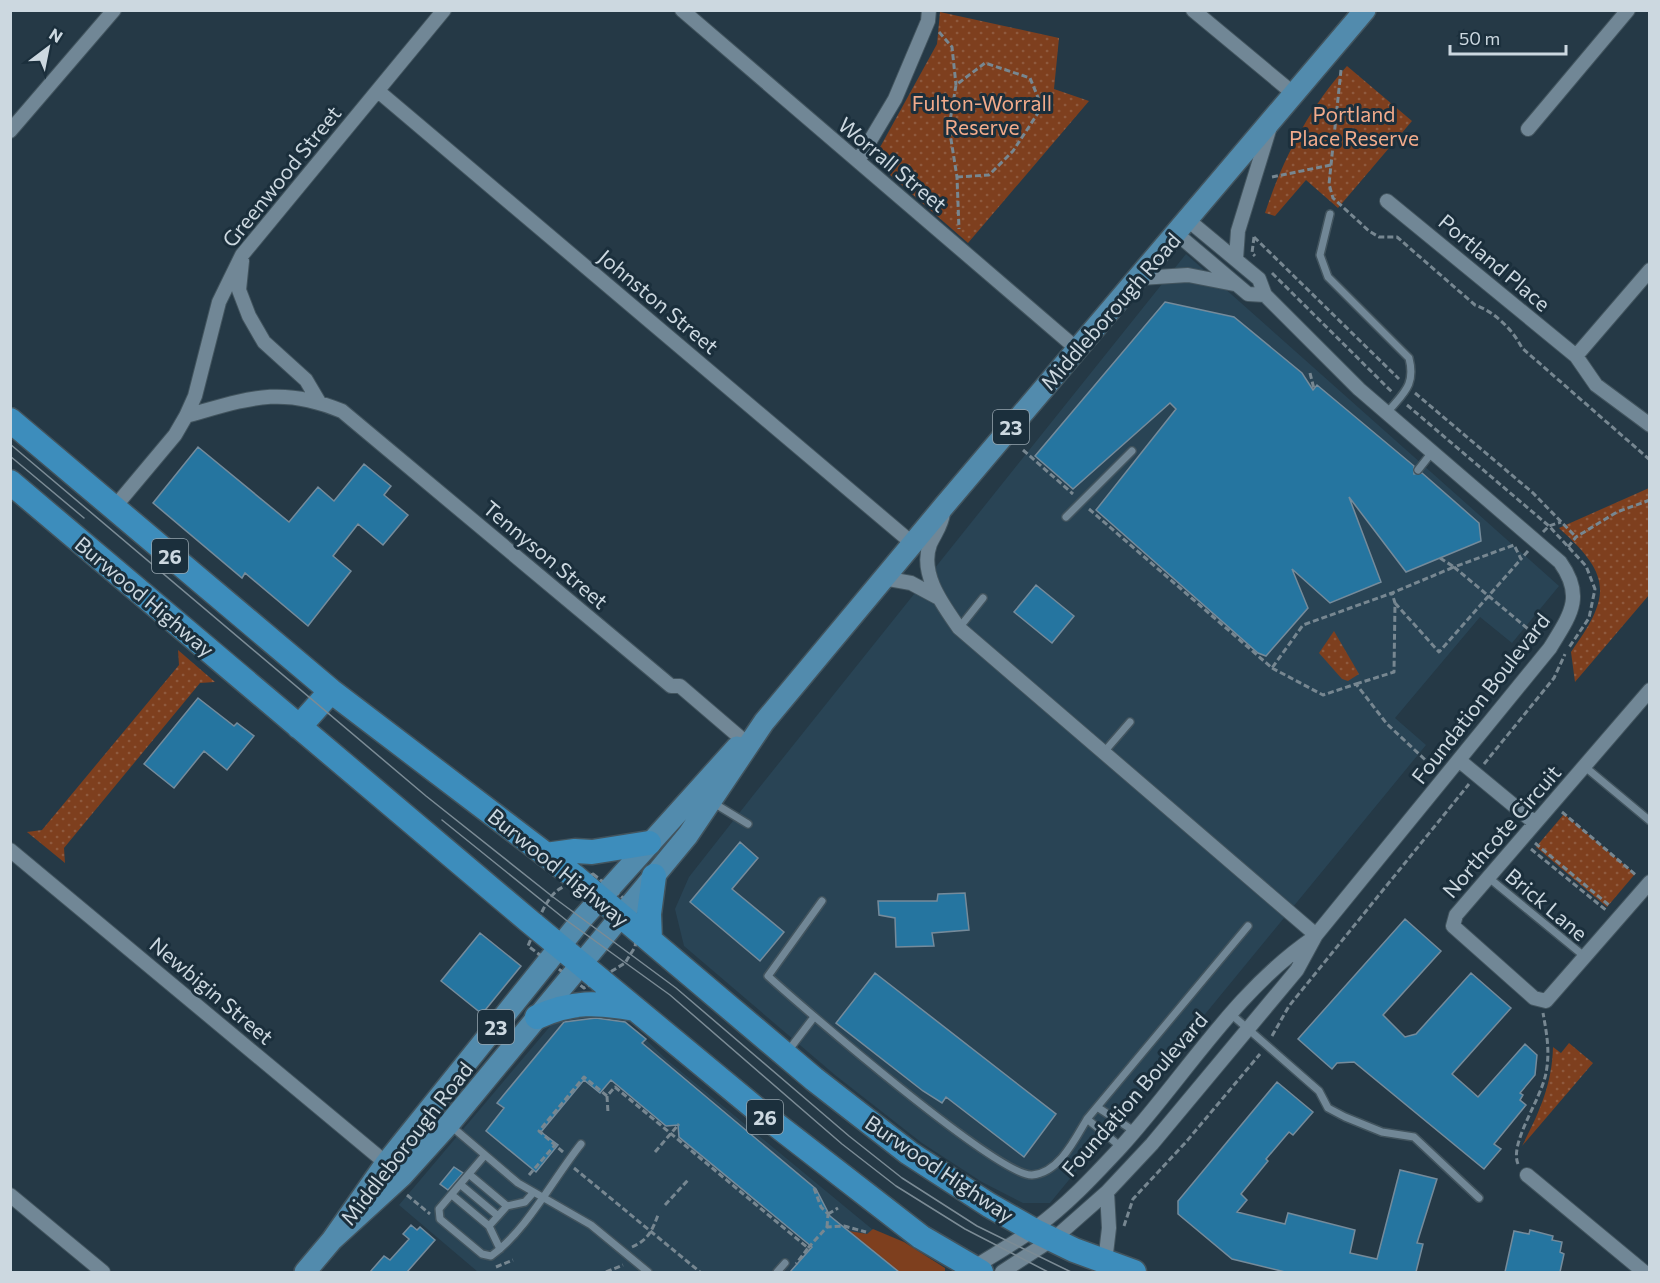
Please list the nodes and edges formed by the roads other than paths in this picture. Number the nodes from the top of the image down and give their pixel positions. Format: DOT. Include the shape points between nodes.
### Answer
graph roads {
  1 [pos="114,10"];
  2 [pos="444,10"];
  3 [pos="682,10"];
  4 [pos="1193,10"];
  5 [pos="1365,10"];
  6 [pos="1628,10"];
  7 [pos="929,16"];
  8 [pos="378,90"];
  9 [pos="1294,94"];
  10 [pos="1273,120"];
  11 [pos="1528,129"];
  12 [pos="10,131"];
  13 [pos="858,161"];
  14 [pos="1387,201"];
  15 [pos="1330,213"];
  16 [pos="1183,227"];
  17 [pos="242,255"];
  18 [pos="1236,259"];
  19 [pos="1650,270"];
  20 [pos="1140,278"];
  21 [pos="1236,285"];
  22 [pos="1265,296"];
  23 [pos="1077,349"];
  24 [pos="1576,356"];
  25 [pos="319,402"];
  26 [pos="1387,413"];
  27 [pos="186,416"];
  28 [pos="10,420"];
  29 [pos="1650,424"];
  30 [pos="1433,451"];
  31 [pos="1132,452"];
  32 [pos="1418,470"];
  33 [pos="10,482"];
  34 [pos="944,506"];
  35 [pos="113,509"];
  36 [pos="1066,517"];
  37 [pos="912,543"];
  38 [pos="883,578"];
  39 [pos="937,597"];
  40 [pos="983,598"];
  41 [pos="958,628"];
  42 [pos="1650,690"];
  43 [pos="331,691"];
  44 [pos="764,722"];
  45 [pos="1130,722"];
  46 [pos="299,727"];
  47 [pos="743,740"];
  48 [pos="1104,752"];
  49 [pos="1460,761"];
  50 [pos="1584,766"];
  51 [pos="711,801"];
  52 [pos="1650,822"];
  53 [pos="1535,823"];
  54 [pos="748,824"];
  55 [pos="649,843"];
  56 [pos="10,850"];
  57 [pos="546,855"];
  58 [pos="654,876"];
  59 [pos="1489,878"];
  60 [pos="1649,883"];
  61 [pos="601,899"];
  62 [pos="822,901"];
  63 [pos="620,916"];
  64 [pos="1248,926"];
  65 [pos="1316,935"];
  66 [pos="650,940"];
  67 [pos="562,946"];
  68 [pos="1584,956"];
  69 [pos="582,963"];
  70 [pos="637,1009"];
  71 [pos="1231,1014"];
  72 [pos="537,1017"];
  73 [pos="814,1017"];
  74 [pos="1248,1029"];
  75 [pos="786,1054"];
  76 [pos="1097,1107"];
  77 [pos="431,1108"];
  78 [pos="1087,1119"];
  79 [pos="449,1124"];
  80 [pos="1134,1131"];
  81 [pos="581,1144"];
  82 [pos="1121,1147"];
  83 [pos="485,1155"];
  84 [pos="386,1163"];
  85 [pos="470,1174"];
  86 [pos="1527,1175"];
  87 [pos="461,1185"];
  88 [pos="1107,1192"];
  89 [pos="533,1193"];
  90 [pos="10,1195"];
  91 [pos="452,1195"];
  92 [pos="1479,1198"];
  93 [pos="542,1199"];
  94 [pos="507,1206"];
  95 [pos="498,1216"];
  96 [pos="489,1226"];
  97 [pos="1043,1234"];
  98 [pos="332,1240"];
  99 [pos="501,1249"];
  100 [pos="1106,1262"];
  101 [pos="785,1263"];
  102 [pos="310,1271"];
  103 [pos="974,1271"];
  104 [pos="103,1272"];
  105 [pos="648,1272"];
  106 [pos="777,1272"];
  107 [pos="1002,1272"];
  108 [pos="1134,1272"];
  109 [pos="1644,1272"];
  1 -- 12 [label="street"];
  2 -- 8 [label="street, Greenwood Street"];
  3 -- 13 [label="street, Worrall Street"];
  4 -- 9 [label="street"];
  5 -- 9 [label="main road, Middleborough Road / 23"];
  6 -- 11 [label="street"];
  7 -- 13 [label="street" via="896,99"];
  8 -- 17 [label="street, Greenwood Street"];
  8 -- 37 [label="street, Johnston Street"];
  9 -- 10 [label="main road, Middleborough Road / 23"];
  10 -- 16 [label="main road, Middleborough Road / 23"];
  10 -- 18 [label="street" via="1238,231"];
  13 -- 23 [label="street, Worrall Street"];
  14 -- 24 [label="street, Portland Place"];
  15 -- 26 [label="lane" via="1320,255 1328,277 1409,358 1413,373 1408,388"];
  16 -- 18 [label="street, Foundation Boulevard"];
  16 -- 20 [label="main road, Middleborough Road / 23"];
  16 -- 21 [label="street, Foundation Boulevard"];
  17 -- 25 [label="street" via="239,290 249,316 264,342 306,381"];
  17 -- 27 [label="street, Greenwood Street" via="219,302 195,396"];
  18 -- 22 [label="street, Foundation Boulevard" via="1259,279"];
  19 -- 24 [label="street"];
  20 -- 21 [label="street, Foundation Boulevard" via="1188,275"];
  20 -- 23 [label="main road, Middleborough Road / 23"];
  21 -- 22 [label="street, Foundation Boulevard" via="1248,294"];
  22 -- 26 [label="street, Foundation Boulevard"];
  23 -- 34 [label="main road, Middleborough Road / 23"];
  24 -- 29 [label="street, Portland Place" via="1596,385"];
  25 -- 27 [label="street, Tennyson Street" via="290,395 256,397"];
  25 -- 47 [label="street, Tennyson Street" via="342,411 671,686 680,686"];
  26 -- 30 [label="street, Foundation Boulevard"];
  27 -- 35 [label="street, Greenwood Street" via="175,435"];
  28 -- 35 [label="highway, Burwood Highway / 26"];
  30 -- 32 [label="lane"];
  30 -- 49 [label="street, Foundation Boulevard" via="1560,562 1571,578 1574,600 1550,648"];
  31 -- 36 [label="lane"];
  33 -- 46 [label="highway, Burwood Highway / 26"];
  34 -- 37 [label="main road, Middleborough Road / 23"];
  34 -- 39 [label="street" via="927,565"];
  35 -- 43 [label="highway, Burwood Highway / 26"];
  37 -- 38 [label="main road, Middleborough Road / 23"];
  38 -- 39 [label="street" via="911,583"];
  38 -- 44 [label="main road, Middleborough Road / 23"];
  39 -- 41 [label="street"];
  40 -- 41 [label="lane"];
  41 -- 48 [label="street"];
  42 -- 50 [label="street, Northcote Circuit"];
  43 -- 46 [label="highway"];
  43 -- 57 [label="highway, Burwood Highway / 26"];
  44 -- 47 [label="main road, Middleborough Road / 23"];
  44 -- 51 [label="main road, Middleborough Road / 23"];
  45 -- 48 [label="lane"];
  46 -- 67 [label="highway, Burwood Highway / 26"];
  47 -- 55 [label="main road, Middleborough Road / 23"];
  48 -- 65 [label="street"];
  49 -- 53 [label="street"];
  49 -- 65 [label="street, Foundation Boulevard"];
  50 -- 52 [label="lane"];
  50 -- 53 [label="street, Northcote Circuit"];
  51 -- 54 [label="lane"];
  51 -- 58 [label="main road, Middleborough Road / 23"];
  53 -- 59 [label="street, Northcote Circuit"];
  55 -- 57 [label="highway"];
  55 -- 61 [label="main road, Middleborough Road / 23"];
  56 -- 84 [label="street, Newbigin Street"];
  57 -- 61 [label="highway, Burwood Highway / 26"];
  58 -- 63 [label="main road, Middleborough Road / 23"];
  58 -- 66 [label="highway"];
  59 -- 68 [label="lane, Brick Lane"];
  59 -- 68 [label="street, Northcote Circuit" via="1456,915 1453,926 1541,1002"];
  60 -- 68 [label="street"];
  61 -- 63 [label="highway, Burwood Highway / 26"];
  61 -- 67 [label="main road, Middleborough Road / 23"];
  62 -- 73 [label="lane" via="768,976"];
  63 -- 66 [label="highway, Burwood Highway / 26"];
  63 -- 69 [label="main road, Middleborough Road / 23"];
  64 -- 76 [label="lane"];
  65 -- 71 [label="street, Foundation Boulevard" via="1283,958"];
  65 -- 74 [label="street, Foundation Boulevard" via="1297,970"];
  66 -- 75 [label="highway, Burwood Highway / 26"];
  67 -- 69 [label="highway, Burwood Highway / 26"];
  67 -- 77 [label="main road, Middleborough Road / 23"];
  69 -- 70 [label="highway, Burwood Highway / 26"];
  69 -- 72 [label="main road, Middleborough Road / 23"];
  70 -- 72 [label="highway" via="589,1003"];
  70 -- 103 [label="highway, Burwood Highway / 26" via="839,1176"];
  71 -- 74 [label="lane"];
  71 -- 80 [label="street, Foundation Boulevard"];
  72 -- 79 [label="main road, Middleborough Road / 23"];
  73 -- 75 [label="lane"];
  73 -- 78 [label="lane" via="896,1084 1018,1172 1035,1175 1053,1166"];
  74 -- 88 [label="street, Foundation Boulevard"];
  74 -- 92 [label="lane" via="1319,1091 1328,1108 1382,1132 1414,1137"];
  75 -- 97 [label="highway, Burwood Highway / 26" via="909,1152 989,1205"];
  76 -- 78 [label="lane"];
  76 -- 80 [label="lane"];
  77 -- 79 [label="main road"];
  77 -- 84 [label="main road, Middleborough Road / 23"];
  78 -- 82 [label="lane"];
  79 -- 83 [label="lane"];
  79 -- 98 [label="main road, Middleborough Road / 23" via="402,1176"];
  80 -- 82 [label="street, Foundation Boulevard"];
  81 -- 93 [label="lane"];
  82 -- 97 [label="street, Foundation Boulevard" via="1070,1199"];
  83 -- 85 [label="lane"];
  83 -- 89 [label="lane"];
  84 -- 98 [label="main road, Middleborough Road / 23"];
  85 -- 87 [label="lane"];
  85 -- 94 [label="lane"];
  86 -- 109 [label="street"];
  87 -- 91 [label="lane"];
  87 -- 95 [label="lane"];
  88 -- 97 [label="street, Foundation Boulevard"];
  88 -- 100 [label="street, Foundation Boulevard"];
  89 -- 93 [label="lane"];
  89 -- 94 [label="lane" via="525,1202"];
  90 -- 104 [label="street"];
  91 -- 96 [label="lane"];
  91 -- 99 [label="lane" via="439,1209 440,1219 482,1254 491,1256"];
  93 -- 99 [label="lane"];
  93 -- 105 [label="lane" via="591,1225"];
  94 -- 95 [label="lane"];
  95 -- 96 [label="lane"];
  96 -- 99 [label="lane"];
  97 -- 100 [label="highway, Burwood Highway / 26"];
  97 -- 103 [label="street, Foundation Boulevard"];
  97 -- 107 [label="street, Foundation Boulevard"];
  98 -- 102 [label="main road, Middleborough Road / 23"];
  100 -- 108 [label="highway, Burwood Highway / 26"];
  101 -- 106 [label="lane"];
}
